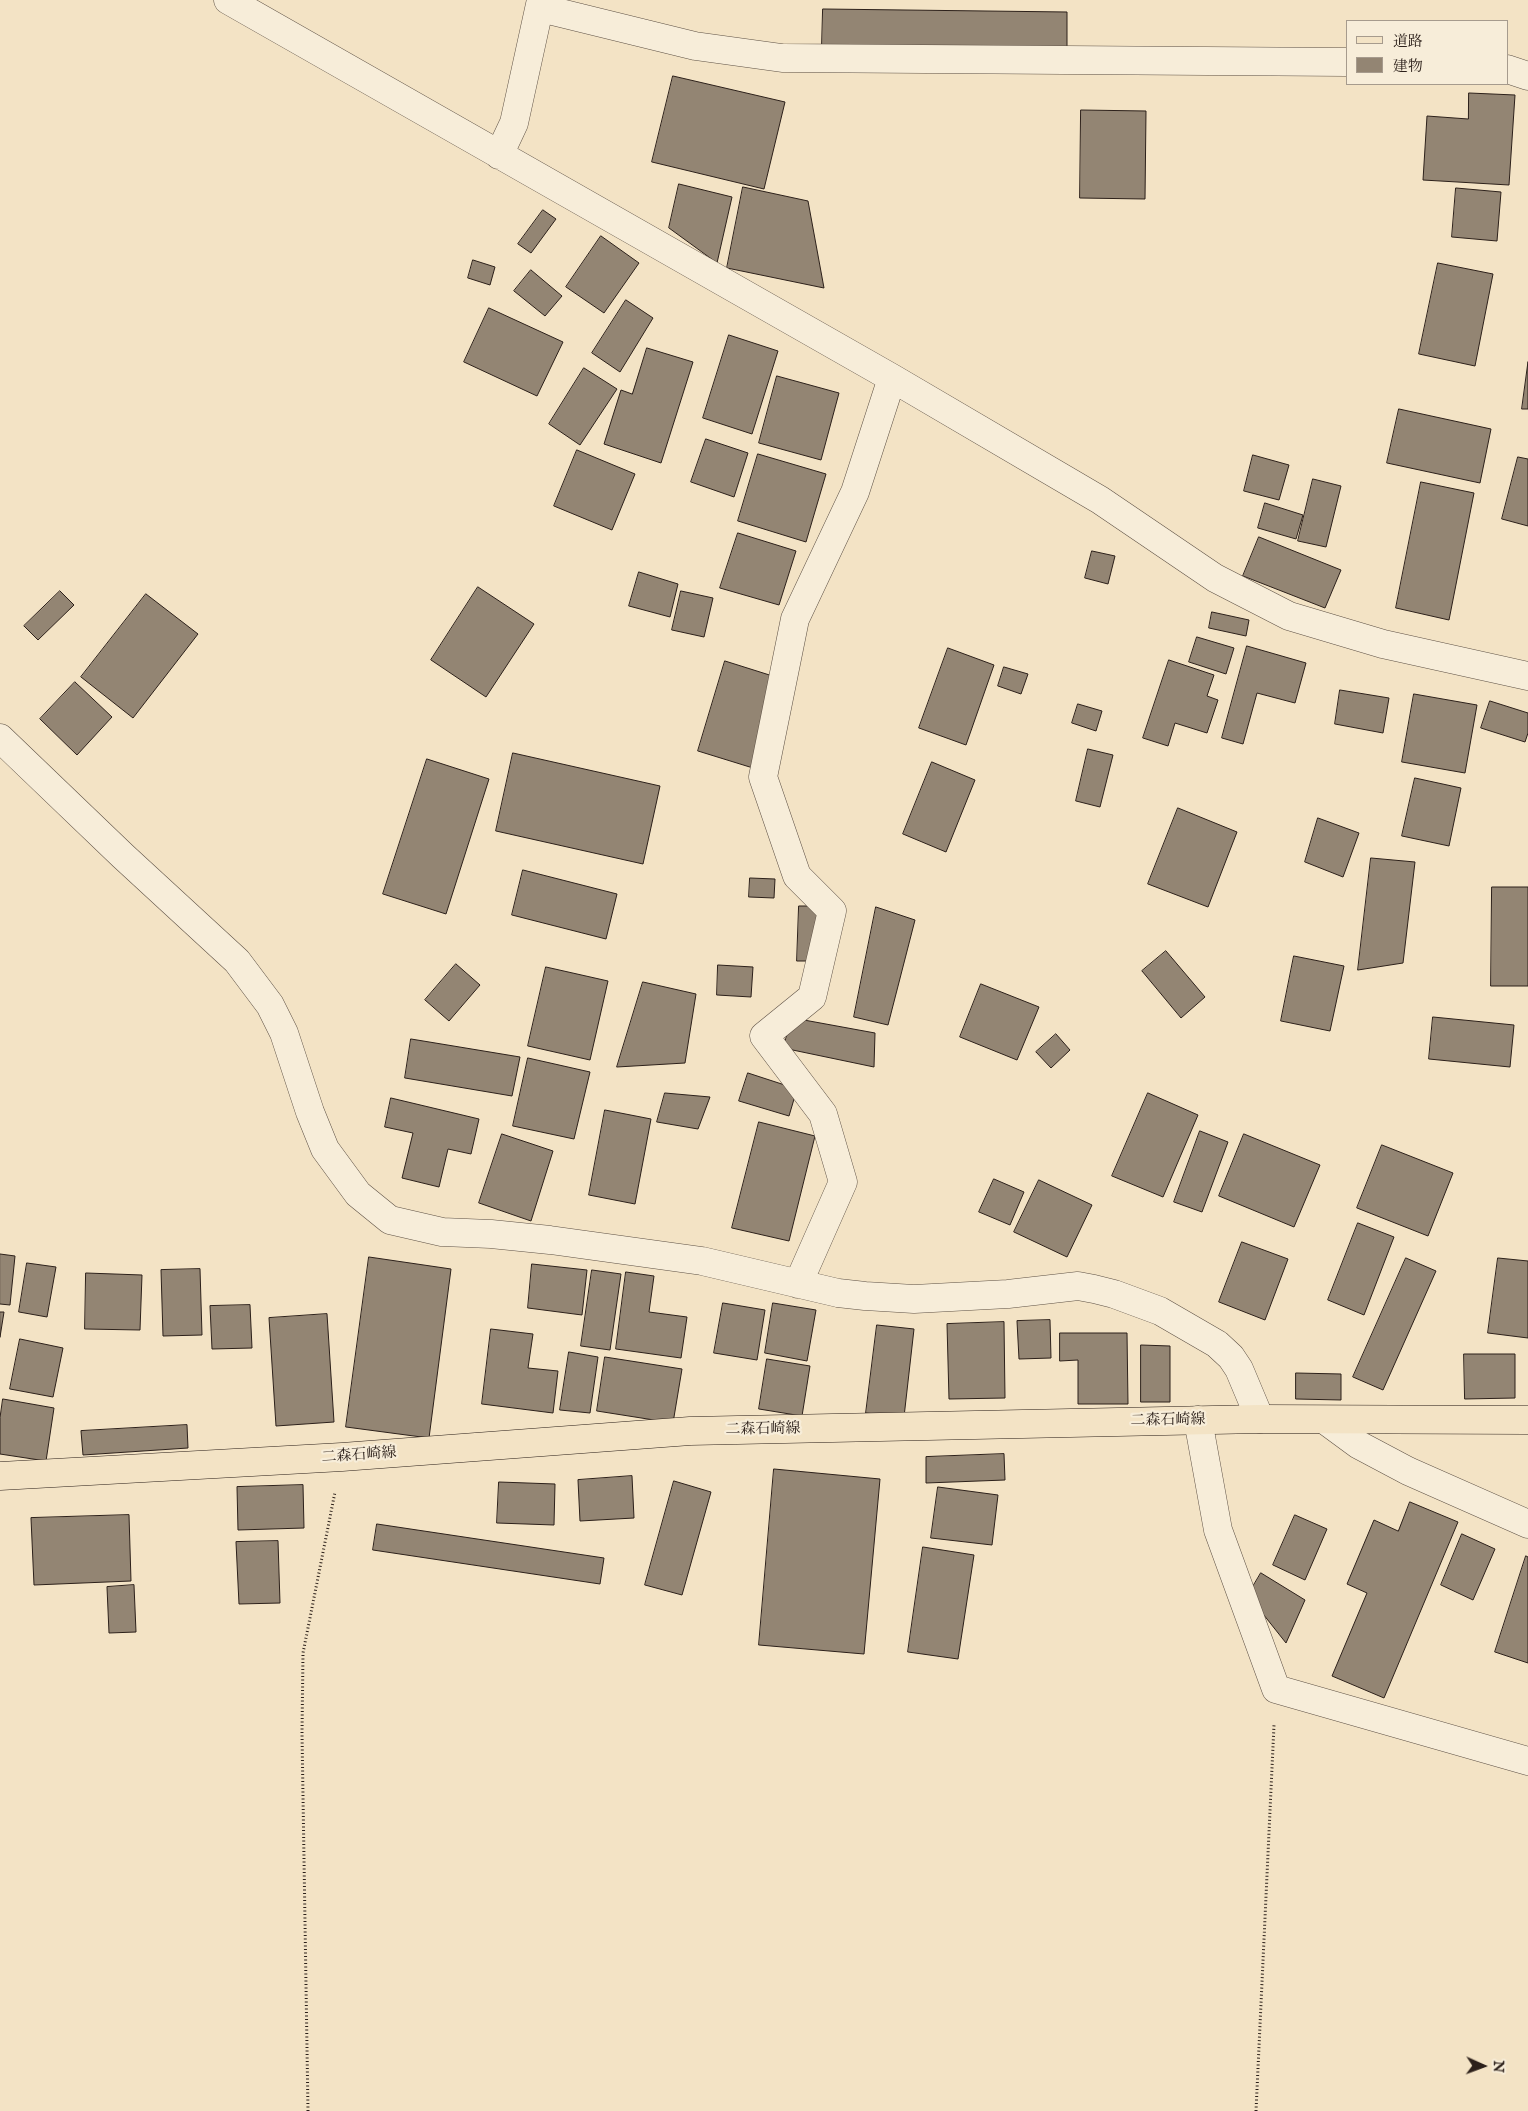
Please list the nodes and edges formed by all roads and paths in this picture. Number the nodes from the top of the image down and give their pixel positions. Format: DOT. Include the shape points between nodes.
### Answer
graph roads {
  1 [pos="228,0"];
  2 [pos="541,4"];
  3 [pos="1346,62"];
  4 [pos="1508,69"];
  5 [pos="1528,76"];
  6 [pos="499,155"];
  7 [pos="892,378"];
  8 [pos="1528,676"];
  9 [pos="0,738"];
  10 [pos="798,1284"];
  11 [pos="1260,1419"];
  12 [pos="1198,1420"];
  13 [pos="1325,1420"];
  14 [pos="1528,1420"];
  15 [pos="342,1457"];
  16 [pos="0,1476"];
  17 [pos="1528,1524"];
  18 [pos="1276,1689"];
  19 [pos="1528,1761"];
  20 [pos="308,2111"];
  21 [pos="1256,2111"];
  1 -- 6 [label="street"];
  2 -- 3 [label="street" via="695,46 782,58"];
  2 -- 6 [label="street" via="514,124"];
  4 -- 5 [label="street"];
  6 -- 7 [label="street"];
  7 -- 8 [label="street" via="1100,500 1216,578 1289,616 1384,644"];
  7 -- 10 [label="street" via="855,492 795,619 763,776 797,876 832,911 812,997 764,1036 822,1114 843,1182"];
  9 -- 10 [label="street" via="237,961 270,1006 284,1033 325,1149 358,1194 390,1220 442,1232 491,1234 702,1261"];
  10 -- 11 [label="street" via="838,1293 914,1299 1078,1286 1114,1294 1160,1312 1217,1344 1239,1369"];
  11 -- 12 [label="main road, 二森石崎線"];
  11 -- 13 [label="main road, 二森石崎線"];
  12 -- 15 [label="main road, 二森石崎線" via="690,1432"];
  12 -- 18 [label="street" via="1218,1530"];
  13 -- 14 [label="main road, 二森石崎線"];
  13 -- 17 [label="street" via="1359,1445 1408,1471"];
  15 -- 16 [label="main road, 二森石崎線"];
  15 -- 20 [label="path" via="303,1653"];
  18 -- 19 [label="street"];
  18 -- 21 [label="path"];
}
